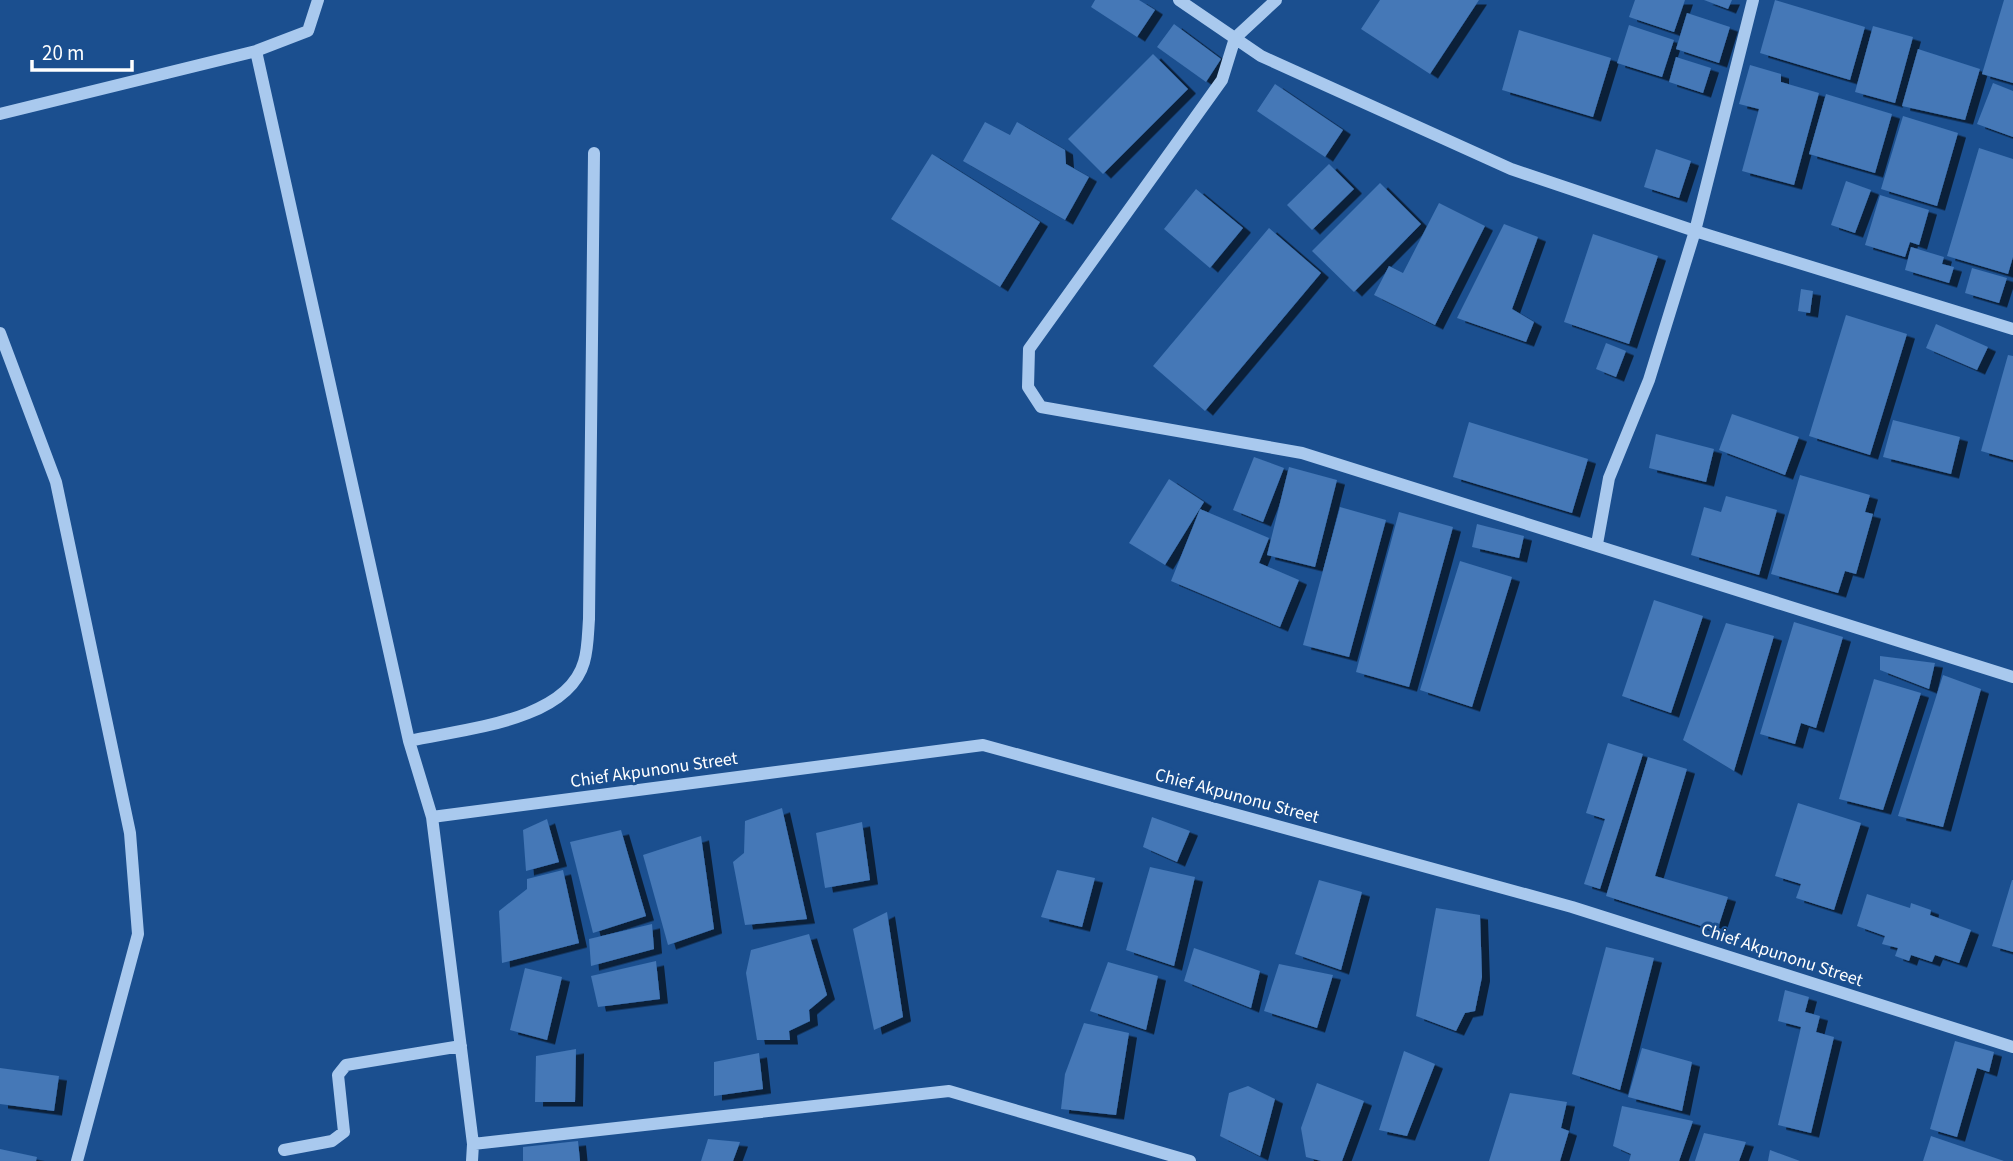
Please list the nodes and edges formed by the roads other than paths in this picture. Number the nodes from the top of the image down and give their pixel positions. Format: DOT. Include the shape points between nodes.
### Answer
graph roads {
  1 [pos="318,0"];
  2 [pos="1179,0"];
  3 [pos="1276,0"];
  4 [pos="1753,0"];
  5 [pos="1235,38"];
  6 [pos="256,51"];
  7 [pos="0,114"];
  8 [pos="594,153"];
  9 [pos="1695,231"];
  10 [pos="2013,329"];
  11 [pos="0,334"];
  12 [pos="1597,544"];
  13 [pos="2013,677"];
  14 [pos="409,741"];
  15 [pos="432,817"];
  16 [pos="461,1046"];
  17 [pos="2013,1047"];
  18 [pos="473,1144"];
  19 [pos="284,1150"];
  20 [pos="77,1161"];
  21 [pos="472,1161"];
  22 [pos="1190,1161"];
  1 -- 6 [label="street" via="308,31"];
  2 -- 5 [label="street"];
  3 -- 5 [label="street"];
  4 -- 9 [label="street"];
  5 -- 9 [label="street" via="1261,56 1511,169"];
  5 -- 12 [label="street" via="1222,80 1029,349 1028,387 1041,407 1302,453"];
  6 -- 7 [label="street"];
  6 -- 14 [label="street"];
  8 -- 14 [label="street" via="589,619 584,663 565,693 536,712"];
  9 -- 10 [label="street"];
  9 -- 12 [label="street" via="1649,380 1609,478"];
  11 -- 20 [label="street" via="56,482 130,833 138,934"];
  12 -- 13 [label="street"];
  14 -- 15 [label="street"];
  15 -- 16 [label="street"];
  15 -- 17 [label="street, Chief Akpunonu Street" via="983,745 1572,906"];
  16 -- 18 [label="street"];
  16 -- 19 [label="street" via="345,1065 338,1075 344,1132 332,1141"];
  18 -- 21 [label="street"];
  18 -- 22 [label="street" via="949,1091"];
}
